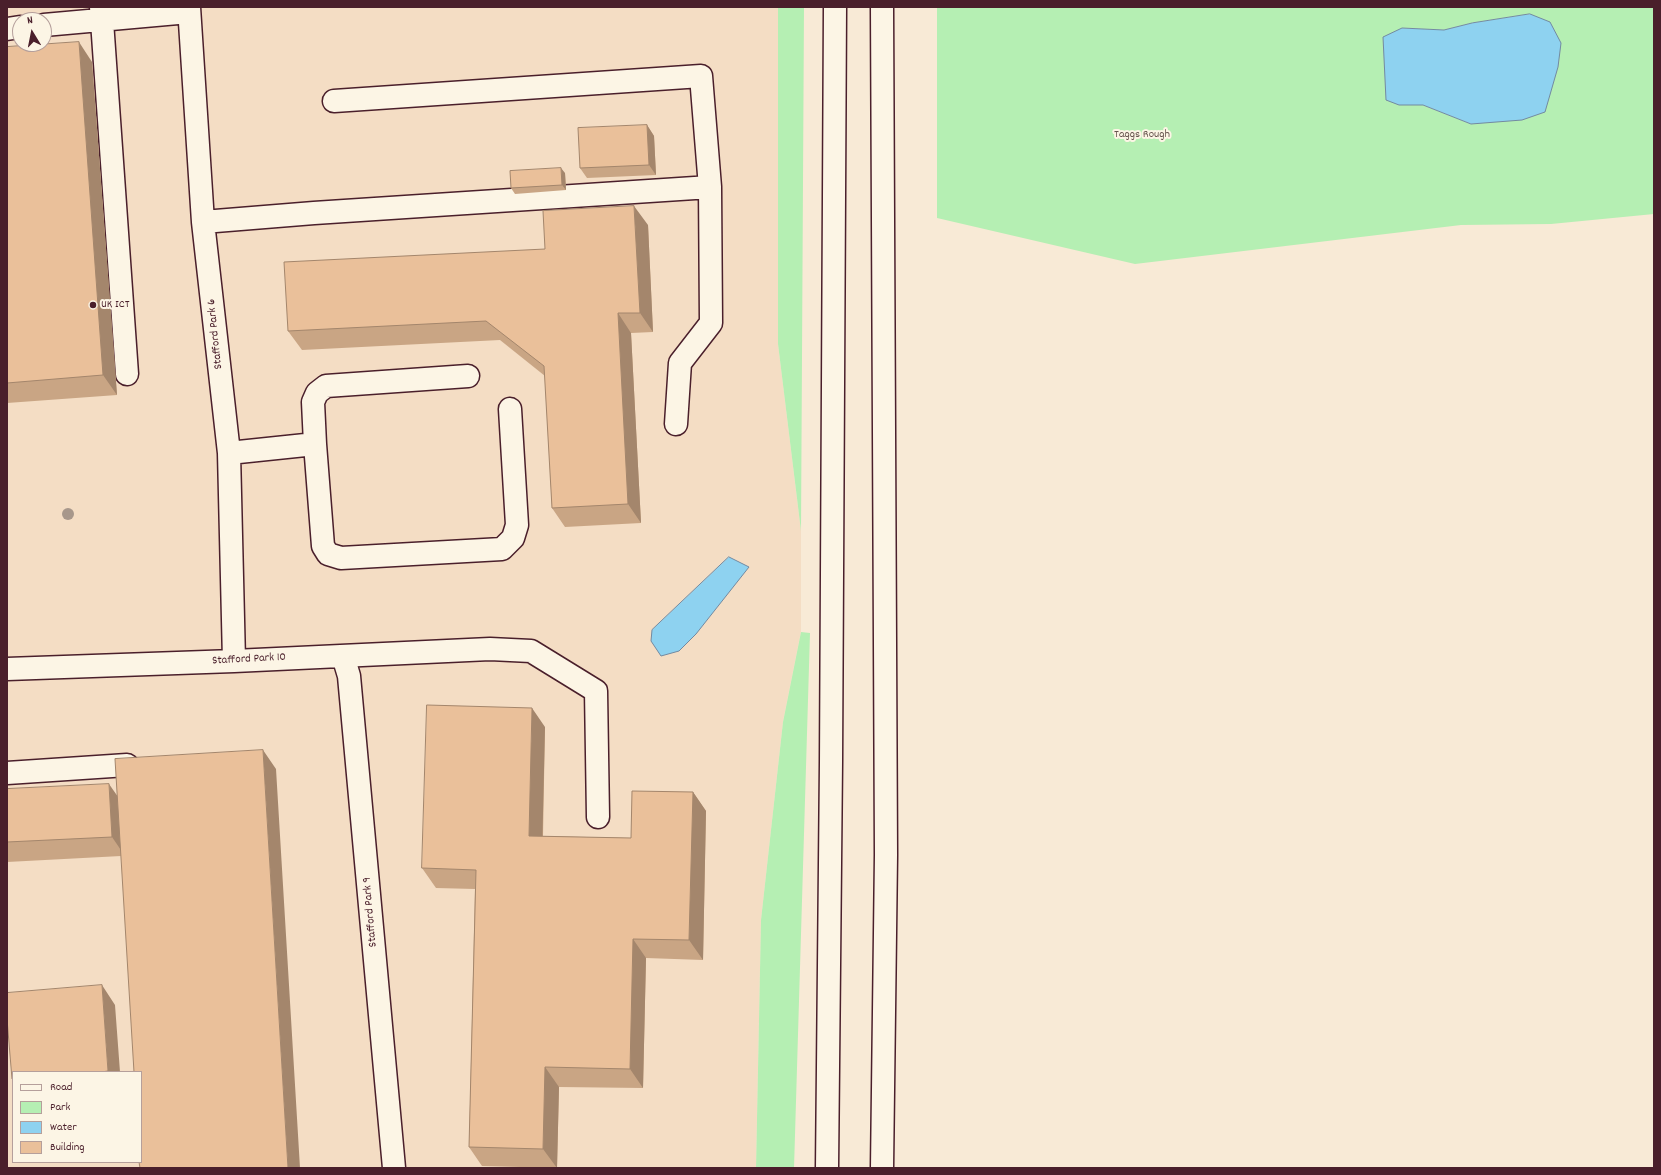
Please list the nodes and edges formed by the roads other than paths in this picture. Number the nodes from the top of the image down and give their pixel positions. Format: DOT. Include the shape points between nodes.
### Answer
graph roads {
  1 [pos="835,7"];
  2 [pos="882,7"];
  3 [pos="189,9"];
  4 [pos="101,13"];
  5 [pos="52,23"];
  6 [pos="334,101"];
  7 [pos="710,187"];
  8 [pos="203,222"];
  9 [pos="127,374"];
  10 [pos="468,376"];
  11 [pos="510,409"];
  12 [pos="676,424"];
  13 [pos="315,444"];
  14 [pos="229,453"];
  15 [pos="343,656"];
  16 [pos="234,662"];
  17 [pos="7,669"];
  18 [pos="127,765"];
  19 [pos="7,773"];
  20 [pos="598,818"];
  21 [pos="394,1168"];
  22 [pos="826,1168"];
  23 [pos="882,1168"];
  1 -- 22 [label="main road"];
  2 -- 23 [label="main road" via="886,855"];
  3 -- 4 [label="main road"];
  3 -- 8 [label="main road, Stafford Park 6"];
  4 -- 5 [label="main road"];
  4 -- 9 [label="main road"];
  6 -- 7 [label="main road" via="701,76"];
  7 -- 8 [label="main road"];
  7 -- 12 [label="main road" via="711,323 680,363"];
  8 -- 14 [label="main road, Stafford Park 6"];
  10 -- 13 [label="main road" via="326,386 317,393 313,402"];
  11 -- 13 [label="main road" via="517,526 513,538 502,548 341,558 328,554 323,546"];
  13 -- 14 [label="main road"];
  14 -- 16 [label="main road, Stafford Park 6"];
  15 -- 16 [label="main road, Stafford Park 10"];
  15 -- 20 [label="main road, Stafford Park 10" via="490,649 532,651 596,691"];
  15 -- 21 [label="main road, Stafford Park 9" via="349,676"];
  16 -- 17 [label="main road, Stafford Park 10"];
  18 -- 19 [label="main road"];
}
